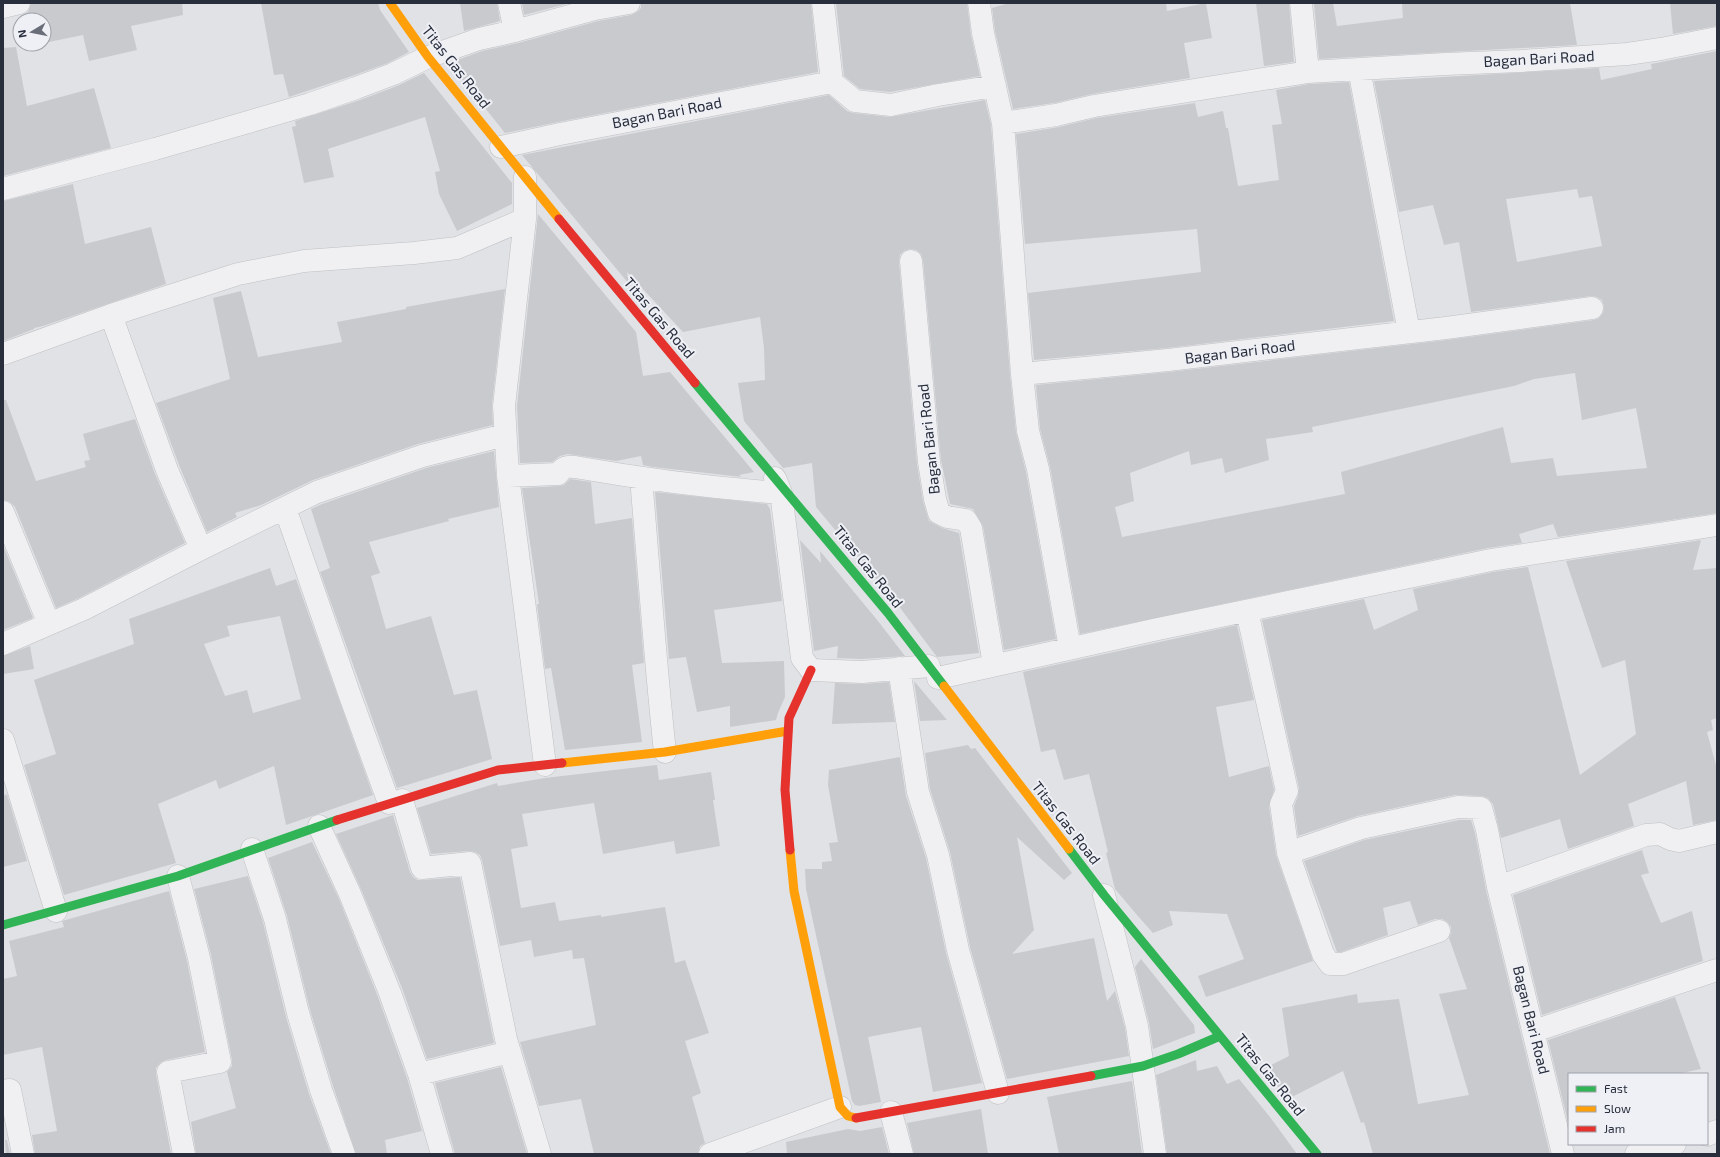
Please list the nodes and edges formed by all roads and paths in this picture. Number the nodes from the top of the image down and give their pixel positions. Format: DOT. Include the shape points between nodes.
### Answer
graph roads {
  1 [pos="19,3"];
  2 [pos="390,3"];
  3 [pos="509,3"];
  4 [pos="630,3"];
  5 [pos="823,3"];
  6 [pos="978,3"];
  7 [pos="1301,3"];
  8 [pos="3,7"];
  9 [pos="515,31"];
  10 [pos="1717,38"];
  11 [pos="428,57"];
  12 [pos="1359,69"];
  13 [pos="1308,72"];
  14 [pos="832,82"];
  15 [pos="995,86"];
  16 [pos="1003,123"];
  17 [pos="501,147"];
  18 [pos="525,177"];
  19 [pos="3,189"];
  20 [pos="525,219"];
  21 [pos="911,261"];
  22 [pos="1592,308"];
  23 [pos="111,315"];
  24 [pos="1409,332"];
  25 [pos="3,354"];
  26 [pos="1022,374"];
  27 [pos="506,435"];
  28 [pos="508,476"];
  29 [pos="641,478"];
  30 [pos="778,485"];
  31 [pos="285,508"];
  32 [pos="3,512"];
  33 [pos="1717,525"];
  34 [pos="201,549"];
  35 [pos="1247,611"];
  36 [pos="50,624"];
  37 [pos="3,644"];
  38 [pos="1070,648"];
  39 [pos="994,665"];
  40 [pos="899,668"];
  41 [pos="811,670"];
  42 [pos="933,672"];
  43 [pos="788,731"];
  44 [pos="3,740"];
  45 [pos="665,752"];
  46 [pos="545,765"];
  47 [pos="396,801"];
  48 [pos="319,826"];
  49 [pos="1717,832"];
  50 [pos="252,849"];
  51 [pos="1288,852"];
  52 [pos="178,876"];
  53 [pos="1498,886"];
  54 [pos="1104,895"];
  55 [pos="56,911"];
  56 [pos="3,925"];
  57 [pos="1439,931"];
  58 [pos="1717,970"];
  59 [pos="1534,1031"];
  60 [pos="1220,1036"];
  61 [pos="510,1052"];
  62 [pos="1143,1066"];
  63 [pos="419,1074"];
  64 [pos="3,1091"];
  65 [pos="998,1093"];
  66 [pos="840,1107"];
  67 [pos="891,1112"];
  68 [pos="1671,1145"];
  69 [pos="23,1154"];
  70 [pos="184,1154"];
  71 [pos="344,1154"];
  72 [pos="442,1154"];
  73 [pos="540,1154"];
  74 [pos="710,1154"];
  75 [pos="902,1154"];
  76 [pos="1155,1154"];
  77 [pos="1317,1154"];
  78 [pos="1563,1154"];
  79 [pos="1636,1154"];
  1 -- 8 [label="street"];
  2 -- 11 [label="street, Titas Gas Road"];
  3 -- 9 [label="street"];
  4 -- 9 [label="street"];
  5 -- 14 [label="street"];
  6 -- 15 [label="street"];
  7 -- 13 [label="street"];
  9 -- 11 [label="street" via="479,39"];
  10 -- 12 [label="street, Bagan Bari Road" via="1661,50 1627,54 1521,62"];
  11 -- 17 [label="street, Titas Gas Road"];
  11 -- 19 [label="street" via="393,74 310,104"];
  12 -- 13 [label="street, Bagan Bari Road"];
  12 -- 24 [label="street"];
  13 -- 16 [label="street, Bagan Bari Road"];
  14 -- 15 [label="street" via="855,101 891,105"];
  14 -- 17 [label="street, Bagan Bari Road"];
  15 -- 16 [label="street"];
  16 -- 26 [label="street"];
  17 -- 18 [label="street, Titas Gas Road"];
  18 -- 20 [label="street"];
  18 -- 30 [label="street, Titas Gas Road"];
  20 -- 23 [label="street" via="457,248 304,261 238,274"];
  20 -- 27 [label="street" via="504,406"];
  21 -- 39 [label="street, Bagan Bari Road" via="929,462 935,499 939,513 966,520 971,528"];
  22 -- 24 [label="street, Bagan Bari Road"];
  23 -- 25 [label="street"];
  23 -- 34 [label="street" via="167,470"];
  24 -- 26 [label="street, Bagan Bari Road"];
  26 -- 38 [label="street" via="1028,431 1038,469"];
  27 -- 28 [label="street"];
  27 -- 31 [label="street" via="422,456 317,492"];
  28 -- 29 [label="street" via="558,474 562,468 568,466"];
  28 -- 46 [label="street"];
  29 -- 30 [label="street" via="726,489"];
  29 -- 45 [label="street"];
  30 -- 41 [label="street" via="802,658"];
  30 -- 42 [label="street, Titas Gas Road" via="888,613"];
  31 -- 34 [label="street"];
  31 -- 47 [label="street" via="349,693"];
  32 -- 36 [label="street"];
  33 -- 35 [label="street" via="1490,560"];
  34 -- 36 [label="street"];
  35 -- 38 [label="street"];
  35 -- 51 [label="street" via="1287,791 1281,804"];
  36 -- 37 [label="street"];
  38 -- 39 [label="street"];
  39 -- 42 [label="street"];
  40 -- 41 [label="street" via="862,672"];
  40 -- 42 [label="street"];
  40 -- 65 [label="street" via="918,792 938,856 958,950"];
  41 -- 43 [label="street" via="789,718"];
  42 -- 54 [label="street, Titas Gas Road"];
  43 -- 45 [label="street"];
  43 -- 66 [label="street" via="785,790 794,890"];
  44 -- 55 [label="street"];
  45 -- 46 [label="street"];
  46 -- 47 [label="street" via="498,770"];
  47 -- 48 [label="street"];
  47 -- 61 [label="street" via="422,868 470,863"];
  48 -- 50 [label="street"];
  48 -- 63 [label="street" via="390,993"];
  49 -- 53 [label="street" via="1679,842 1660,834 1646,834"];
  50 -- 52 [label="street"];
  50 -- 71 [label="street" via="275,919 298,1013 321,1090"];
  51 -- 53 [label="street, Bagan Bari Road" via="1361,828 1458,808 1481,808"];
  51 -- 57 [label="street" via="1323,954 1330,964 1343,964"];
  52 -- 55 [label="street"];
  52 -- 70 [label="street" via="199,958 220,1062 168,1072"];
  53 -- 59 [label="street, Bagan Bari Road"];
  54 -- 60 [label="street, Titas Gas Road"];
  54 -- 62 [label="street" via="1137,1026"];
  55 -- 56 [label="street"];
  58 -- 59 [label="street"];
  59 -- 78 [label="street, Bagan Bari Road"];
  60 -- 62 [label="street"];
  60 -- 77 [label="street, Titas Gas Road"];
  61 -- 63 [label="street"];
  61 -- 73 [label="street"];
  62 -- 65 [label="street"];
  62 -- 76 [label="street"];
  63 -- 72 [label="street"];
  64 -- 69 [label="street" via="10,1090"];
  65 -- 67 [label="street"];
  66 -- 67 [label="street" via="848,1116 858,1119"];
  66 -- 74 [label="street"];
  67 -- 75 [label="street"];
  68 -- 79 [label="street"];
}
